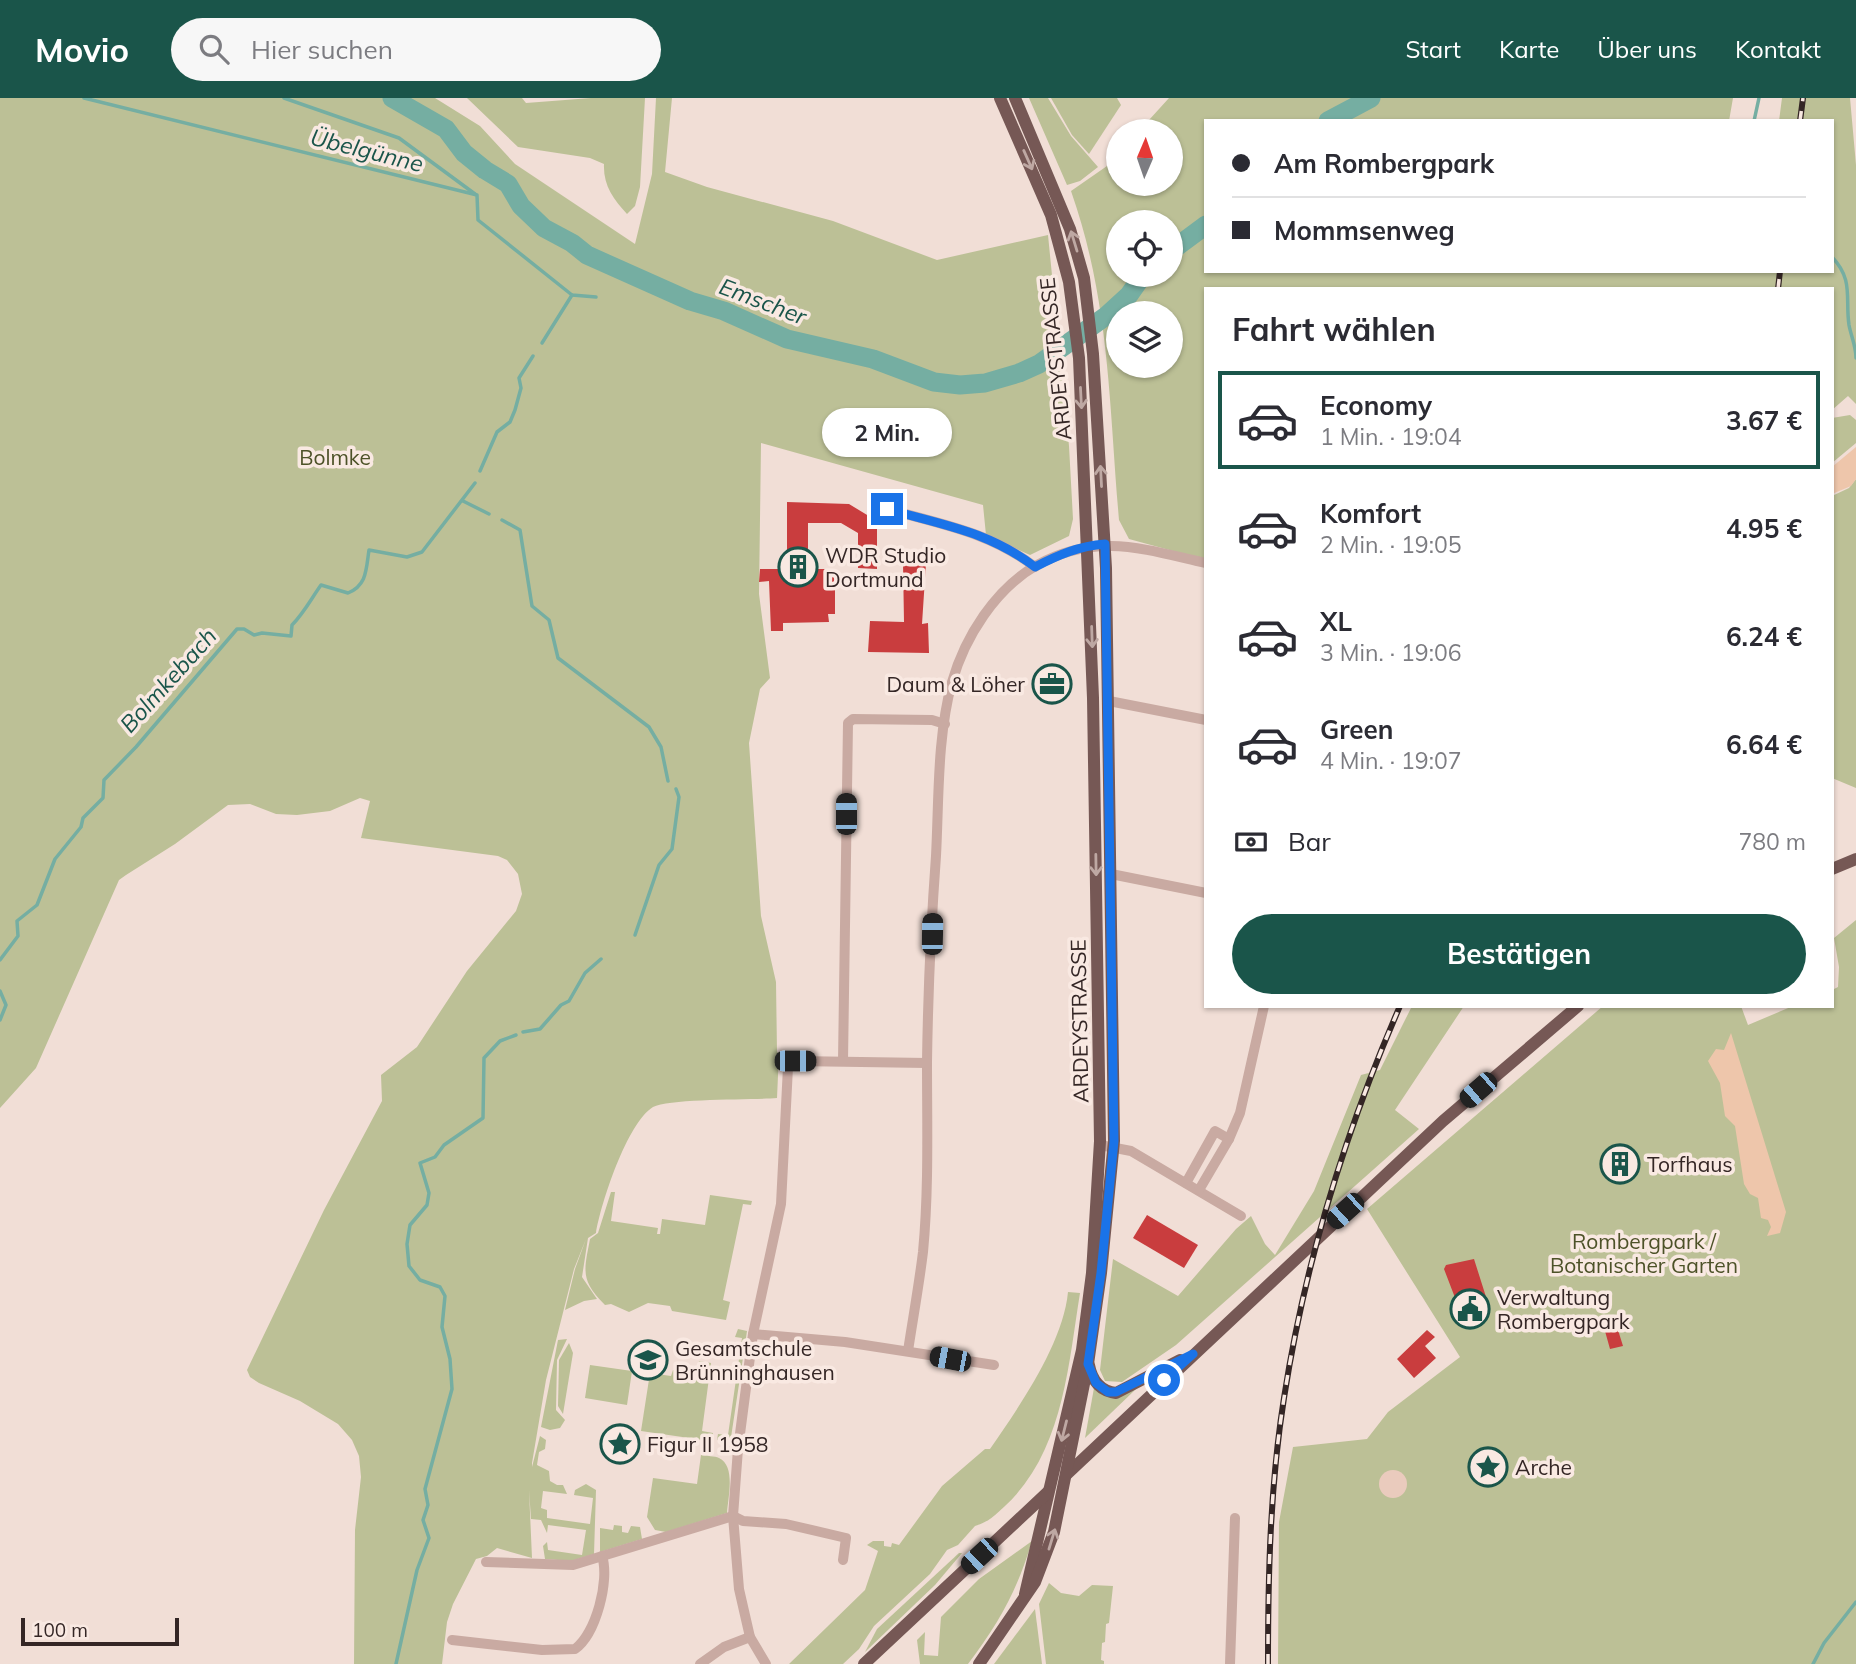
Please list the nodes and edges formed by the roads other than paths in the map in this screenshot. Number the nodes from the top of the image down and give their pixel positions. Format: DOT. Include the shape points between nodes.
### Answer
graph roads {
  1 [pos="1000,98"];
  2 [pos="1015,98"];
  3 [pos="887,509"];
  4 [pos="1105,544"];
  5 [pos="1088,545"];
  6 [pos="1204,563"];
  7 [pos="1035,567"];
  8 [pos="1109,701"];
  9 [pos="1204,720"];
  10 [pos="945,723"];
  11 [pos="1856,859"];
  12 [pos="1834,868"];
  13 [pos="1111,874"];
  14 [pos="1204,893"];
  15 [pos="1264,1008"];
  16 [pos="1576,1008"];
  17 [pos="843,1061"];
  18 [pos="927,1063"];
  19 [pos="1229,1139"];
  20 [pos="1107,1145"];
  21 [pos="1186,1183"];
  22 [pos="1199,1190"];
  23 [pos="1241,1216"];
  24 [pos="754,1334"];
  25 [pos="908,1351"];
  26 [pos="1193,1354"];
  27 [pos="1088,1364"];
  28 [pos="994,1365"];
  29 [pos="1065,1475"];
  30 [pos="1048,1491"];
  31 [pos="733,1516"];
  32 [pos="1234,1518"];
  33 [pos="602,1556"];
  34 [pos="843,1560"];
  35 [pos="486,1562"];
  36 [pos="1024,1598"];
  37 [pos="750,1637"];
  38 [pos="452,1640"];
  39 [pos="701,1664"];
  40 [pos="766,1664"];
  41 [pos="864,1664"];
  42 [pos="979,1664"];
  43 [pos="1230,1664"];
  1 -- 5 [label="main road, ARDEYSTRASSE, one-way" via="1051,215 1063,257 1079,358"];
  4 -- 2 [label="main road, ARDEYSTRASSE, one-way" via="1093,346 1084,278 1070,229"];
  3 -- 7 [label="street" via="990,538"];
  4 -- 5 [label="street"];
  4 -- 6 [label="street"];
  4 -- 8 [label="main road, ARDEYSTRASSE"];
  5 -- 7 [label="street"];
  5 -- 20 [label="main road, ARDEYSTRASSE, one-way"];
  7 -- 10 [label="street" via="1003,593 973,633 952,682"];
  8 -- 9 [label="street"];
  8 -- 13 [label="main road, ARDEYSTRASSE"];
  10 -- 17 [label="street" via="853,719 848,723"];
  10 -- 18 [label="street"];
  11 -- 12 [label="main road"];
  13 -- 14 [label="street"];
  13 -- 20 [label="main road, ARDEYSTRASSE"];
  15 -- 19 [label="street" via="1248,1081"];
  16 -- 26 [label="main road" via="1443,1121"];
  17 -- 18 [label="street"];
  17 -- 24 [label="street" via="795,1061 788,1067 781,1204"];
  18 -- 25 [label="street" via="923,1251"];
  19 -- 21 [label="street" via="1215,1131"];
  19 -- 22 [label="street"];
  20 -- 21 [label="street" via="1132,1151"];
  20 -- 27 [label="main road, ARDEYSTRASSE" via="1101,1273"];
  20 -- 30 [label="main road, ARDEYSTRASSE, one-way" via="1082,1349"];
  21 -- 22 [label="street"];
  22 -- 23 [label="street"];
  24 -- 25 [label="street"];
  24 -- 31 [label="street"];
  25 -- 28 [label="street"];
  26 -- 27 [label="main road" via="1116,1392 1096,1383"];
  26 -- 29 [label="main road"];
  27 -- 29 [label="main road, ARDEYSTRASSE"];
  29 -- 30 [label="main road"];
  36 -- 29 [label="main road, ARDEYSTRASSE, one-way" via="1041,1571"];
  30 -- 36 [label="main road, ARDEYSTRASSE"];
  30 -- 41 [label="main road"];
  31 -- 33 [label="street"];
  31 -- 34 [label="street" via="846,1538"];
  31 -- 37 [label="street" via="737,1576"];
  32 -- 43 [label="street"];
  33 -- 35 [label="street" via="573,1565"];
  33 -- 38 [label="street" via="605,1587 587,1637 575,1648 541,1650"];
  36 -- 42 [label="main road, ARDEYSTRASSE"];
  37 -- 39 [label="street" via="724,1647"];
  37 -- 40 [label="street"];
}
